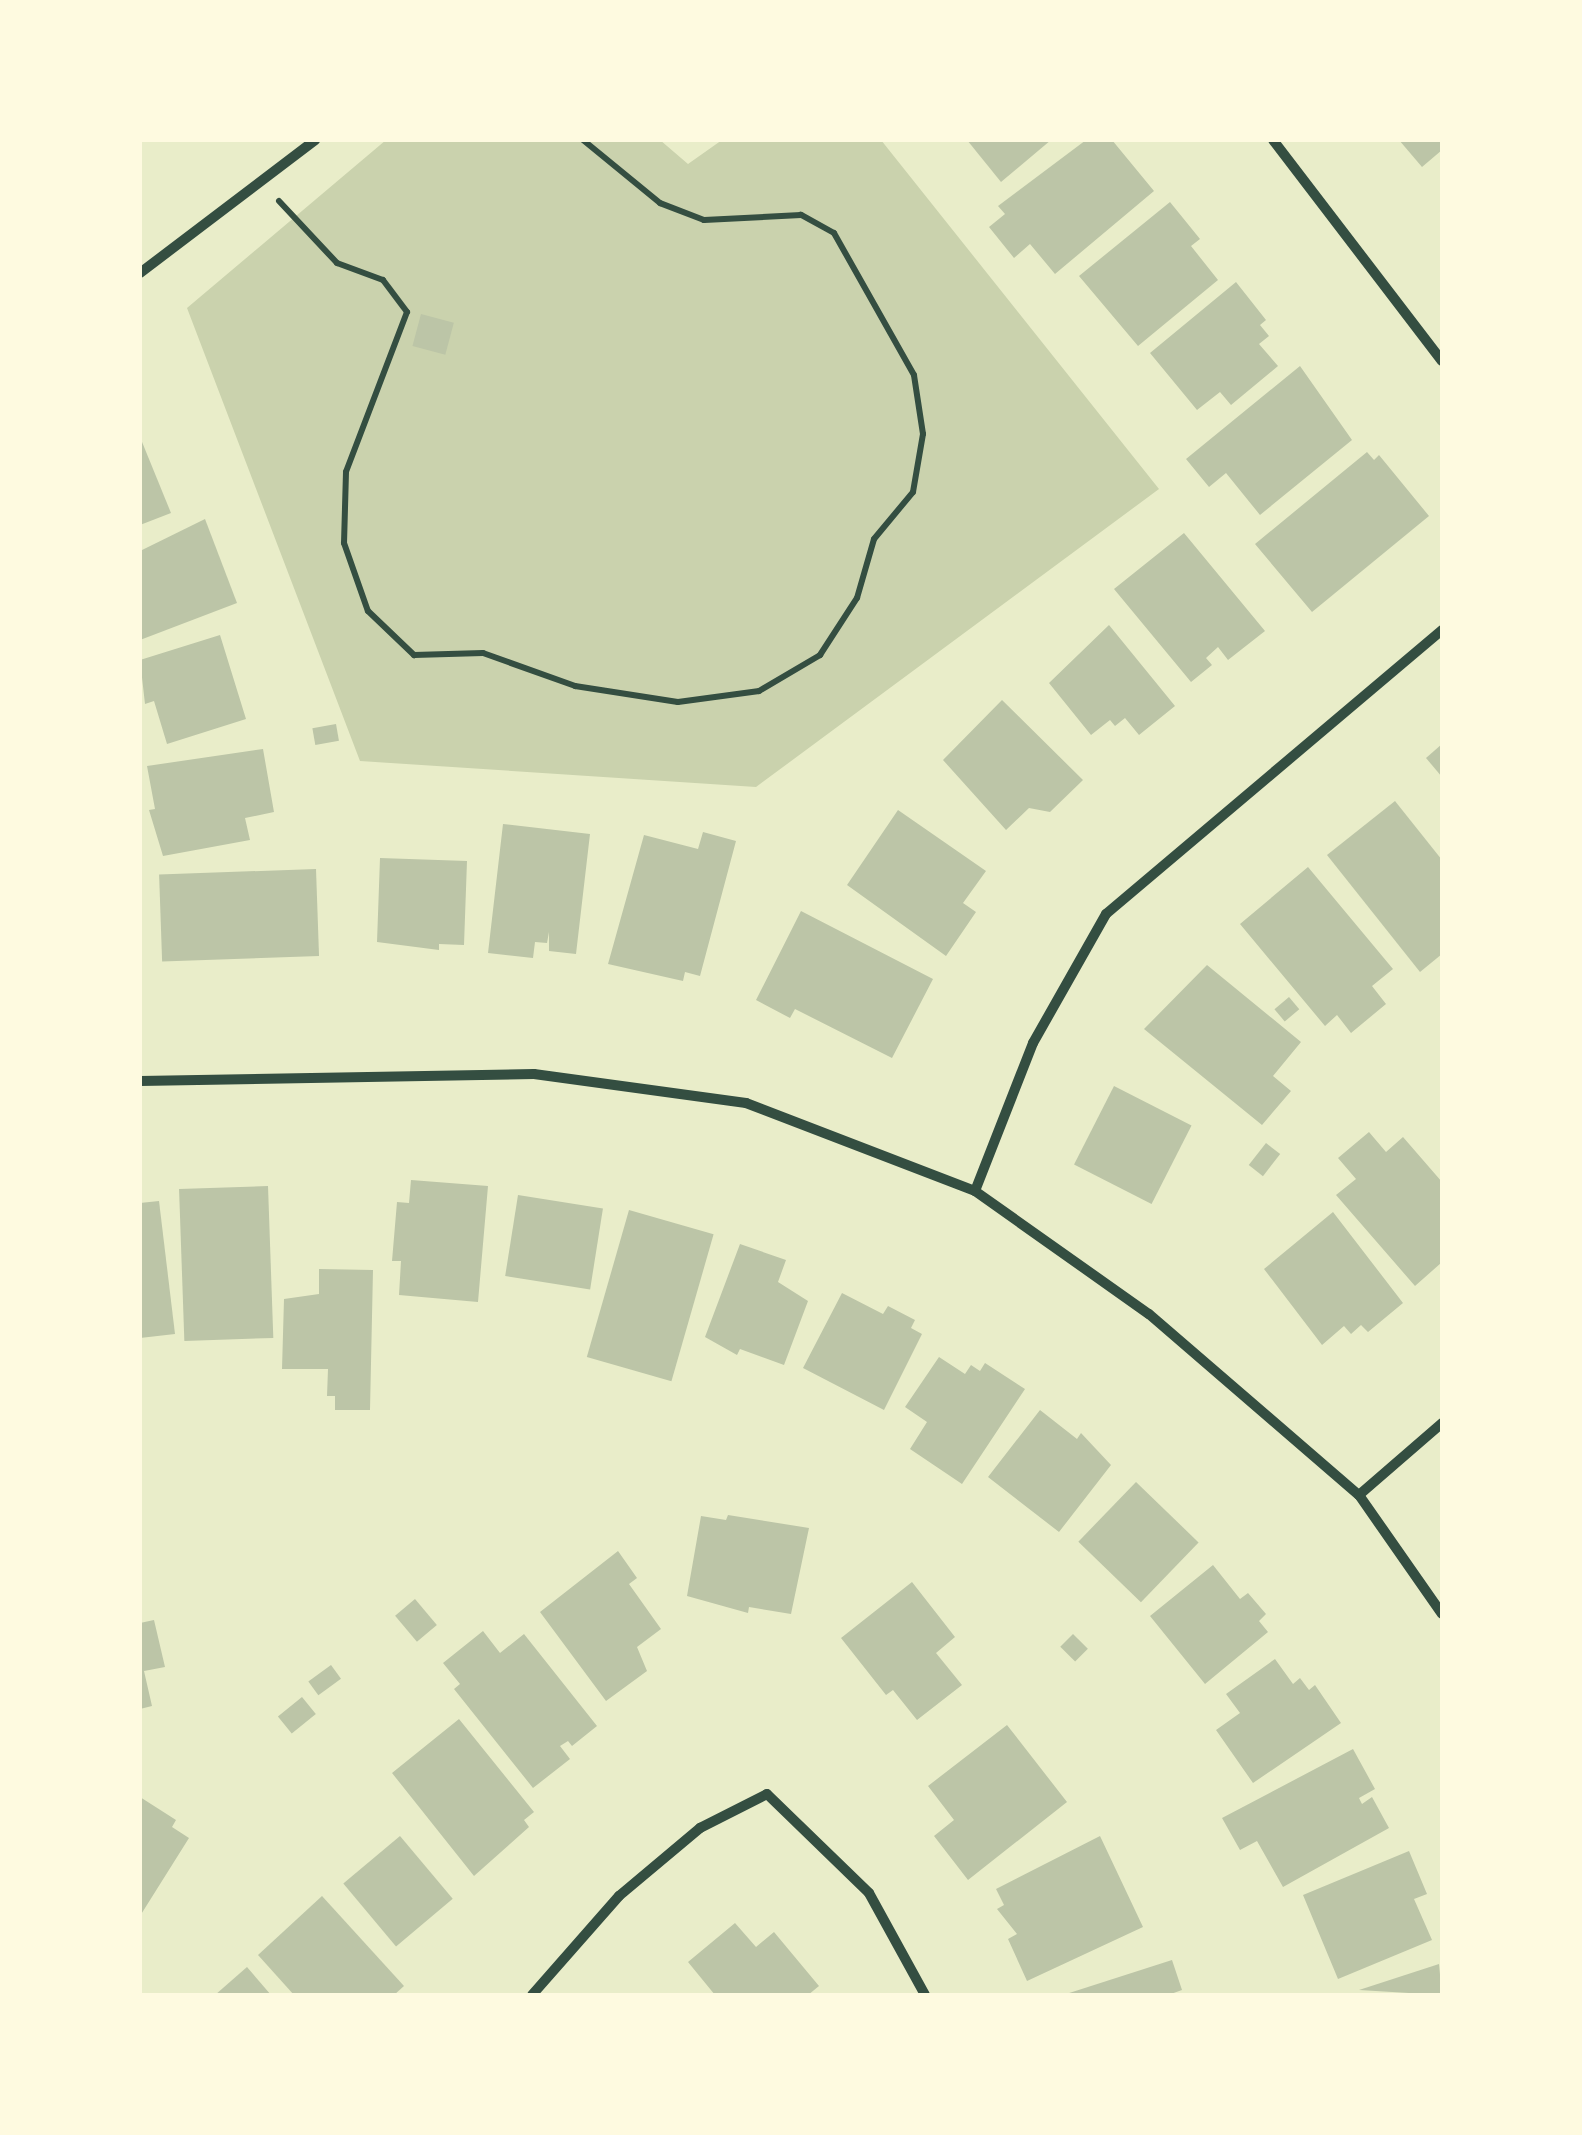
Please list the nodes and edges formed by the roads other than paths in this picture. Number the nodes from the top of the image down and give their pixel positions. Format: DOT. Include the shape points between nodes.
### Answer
graph roads {
  1 [pos="315,140"];
  2 [pos="1272,140"];
  3 [pos="140,273"];
  4 [pos="1442,361"];
  5 [pos="1442,630"];
  6 [pos="140,1081"];
  7 [pos="974,1191"];
  8 [pos="1442,1423"];
  9 [pos="1359,1495"];
  10 [pos="1442,1614"];
  11 [pos="532,1995"];
  12 [pos="925,1995"];
  1 -- 3 [label="street"];
  2 -- 4 [label="street"];
  5 -- 7 [label="street" via="1106,914 1034,1043"];
  6 -- 7 [label="street" via="534,1074 746,1103"];
  7 -- 9 [label="street" via="1148,1314"];
  8 -- 9 [label="street"];
  9 -- 10 [label="street"];
  11 -- 12 [label="street" via="619,1896 700,1828 767,1794 869,1893"];
}
